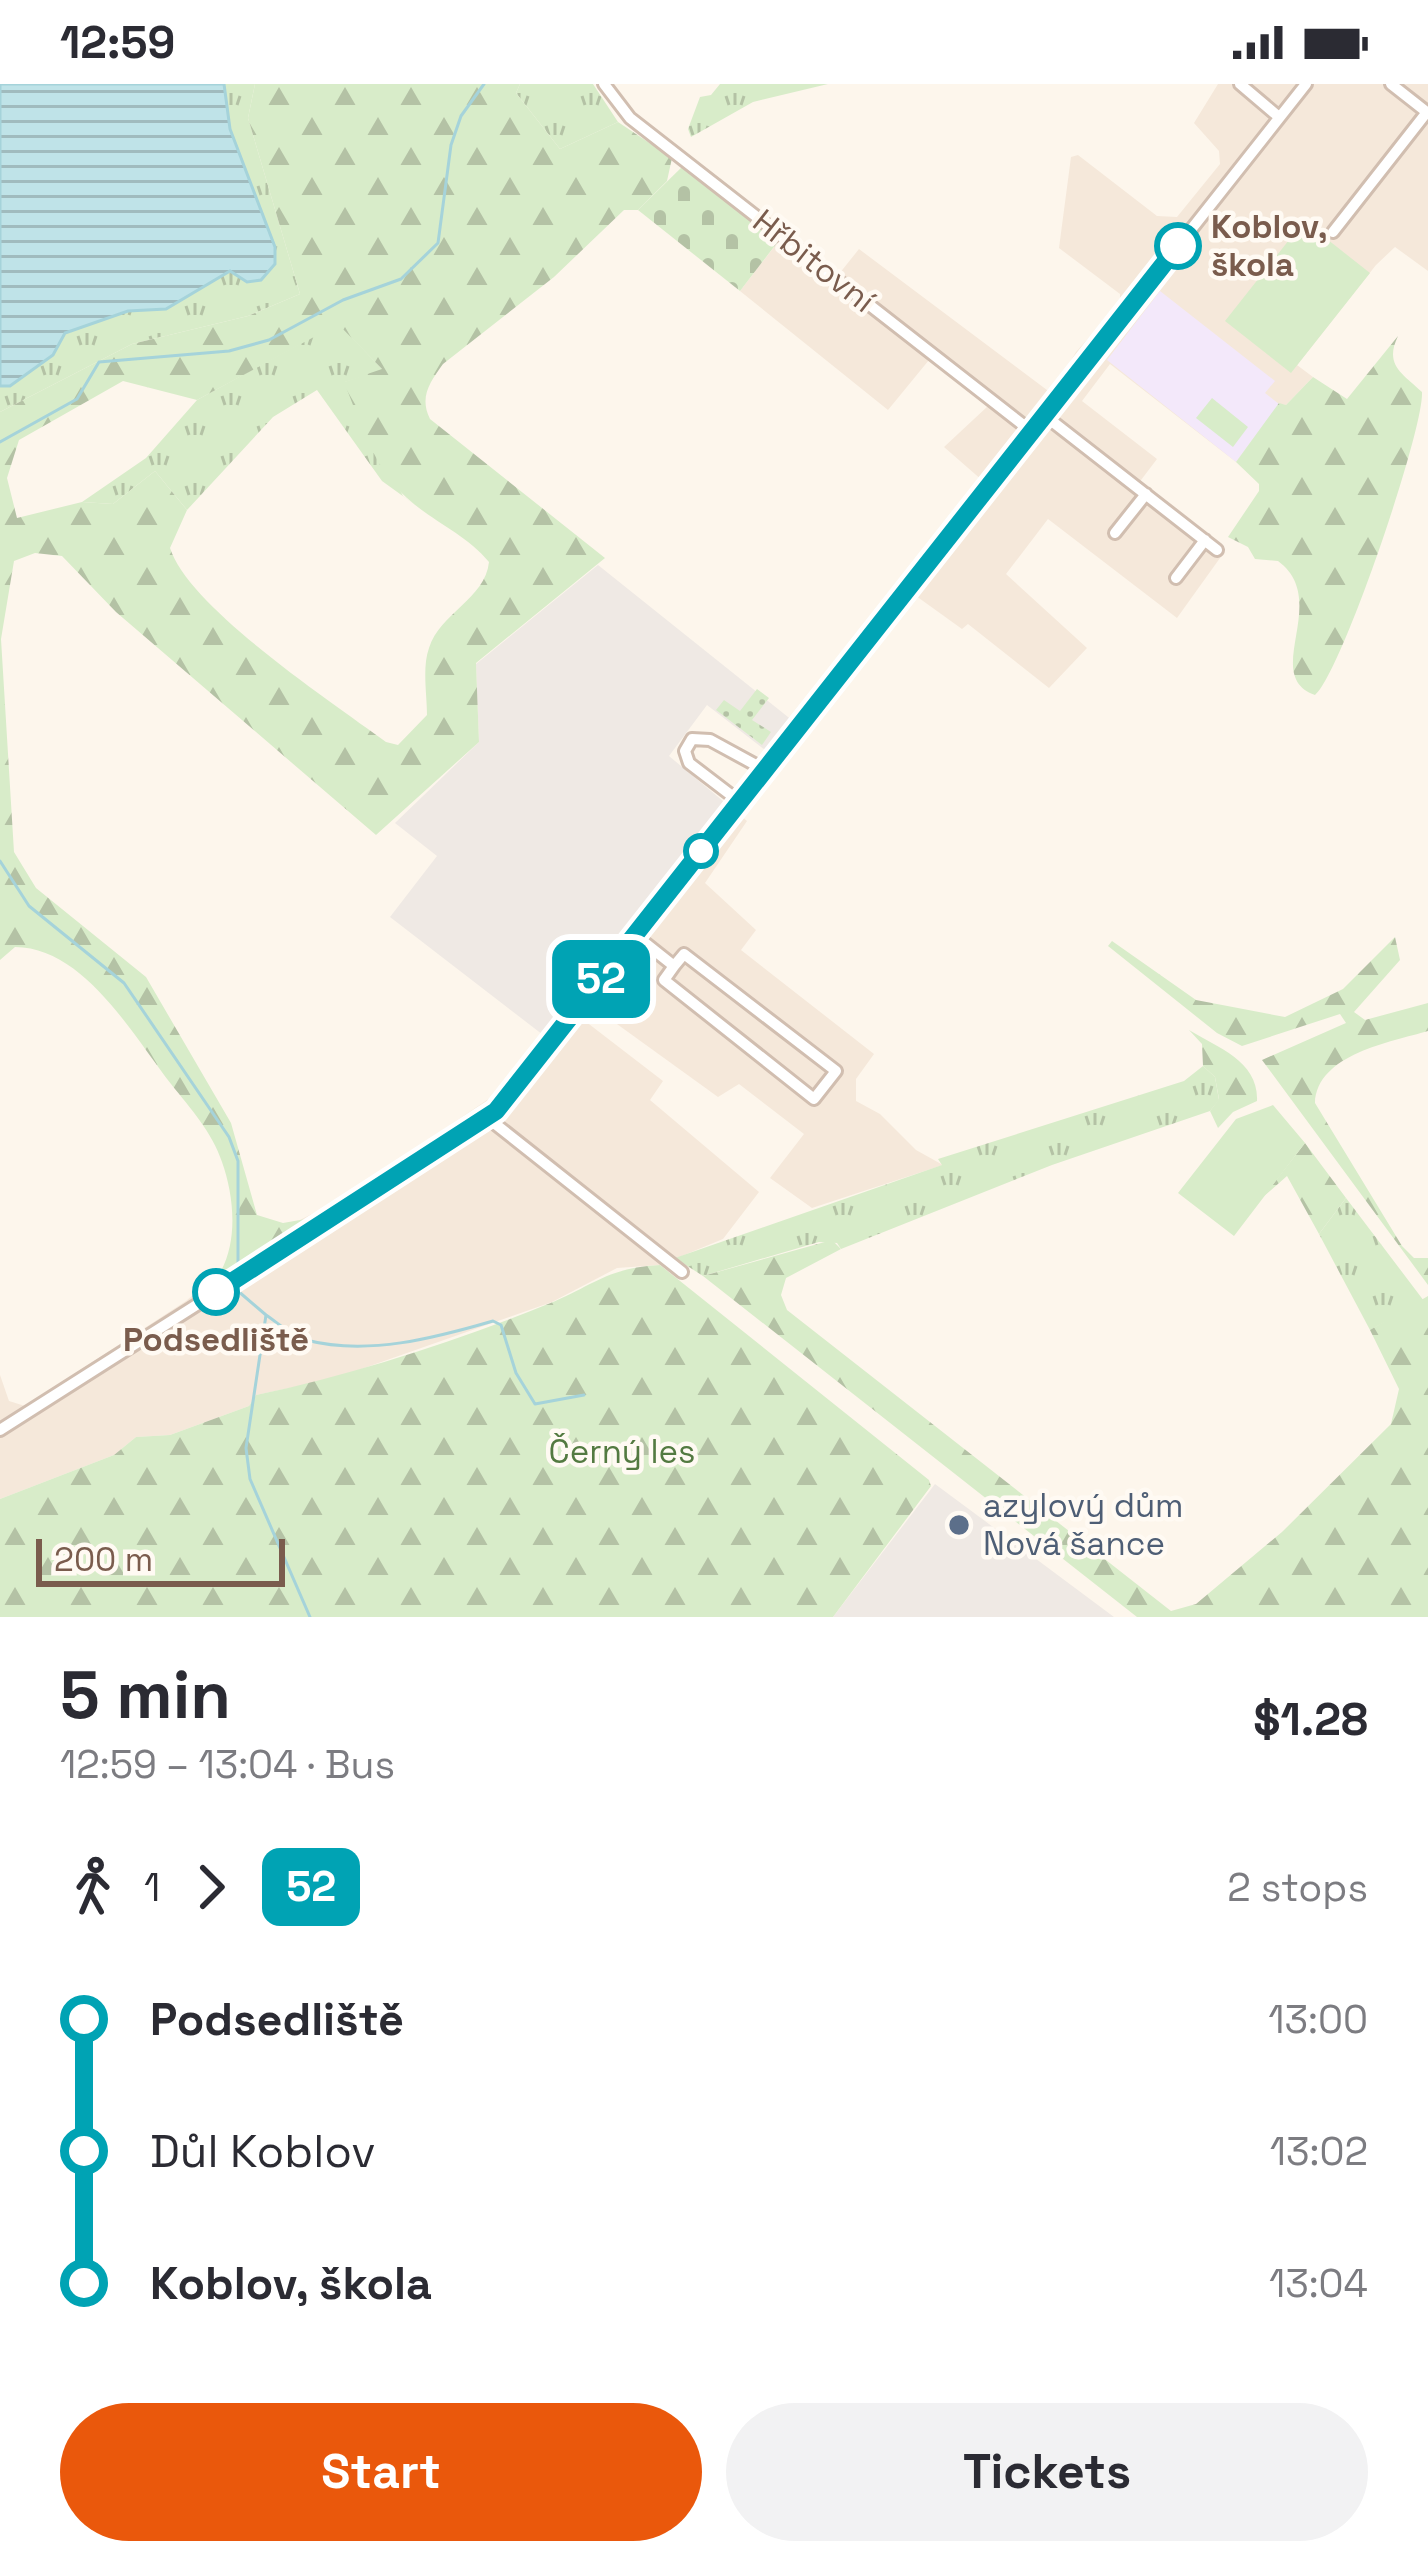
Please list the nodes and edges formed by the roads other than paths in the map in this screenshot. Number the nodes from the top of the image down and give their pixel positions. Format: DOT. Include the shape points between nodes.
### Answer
graph roads {
  1 [pos="604,84"];
  2 [pos="1240,84"];
  3 [pos="1306,84"];
  4 [pos="1391,84"];
  5 [pos="1427,112"];
  6 [pos="1279,117"];
  7 [pos="1333,232"];
  8 [pos="1045,416"];
  9 [pos="1031,431"];
  10 [pos="1146,494"];
  11 [pos="1115,533"];
  12 [pos="1205,540"];
  13 [pos="1217,550"];
  14 [pos="1176,578"];
  15 [pos="765,770"];
  16 [pos="740,802"];
  17 [pos="634,935"];
  18 [pos="674,966"];
  19 [pos="489,1119"];
  20 [pos="682,1272"];
  21 [pos="0,1430"];
  1 -- 9 [label="street, Hřbitovní" via="630,118"];
  2 -- 6 [label="street"];
  3 -- 6 [label="street"];
  4 -- 5 [label="street"];
  5 -- 7 [label="street"];
  6 -- 8 [label="street"];
  8 -- 9 [label="street"];
  8 -- 10 [label="street"];
  9 -- 15 [label="street"];
  10 -- 11 [label="street"];
  10 -- 12 [label="street"];
  12 -- 13 [label="street"];
  12 -- 14 [label="street"];
  15 -- 16 [label="street"];
  15 -- 16 [label="street" via="710,740 692,740 688,763"];
  16 -- 17 [label="street"];
  17 -- 18 [label="street"];
  17 -- 19 [label="street"];
  18 -- 18 [label="street" via="664,980 814,1100 836,1071 684,954"];
  19 -- 20 [label="street"];
  19 -- 21 [label="street"];
}
